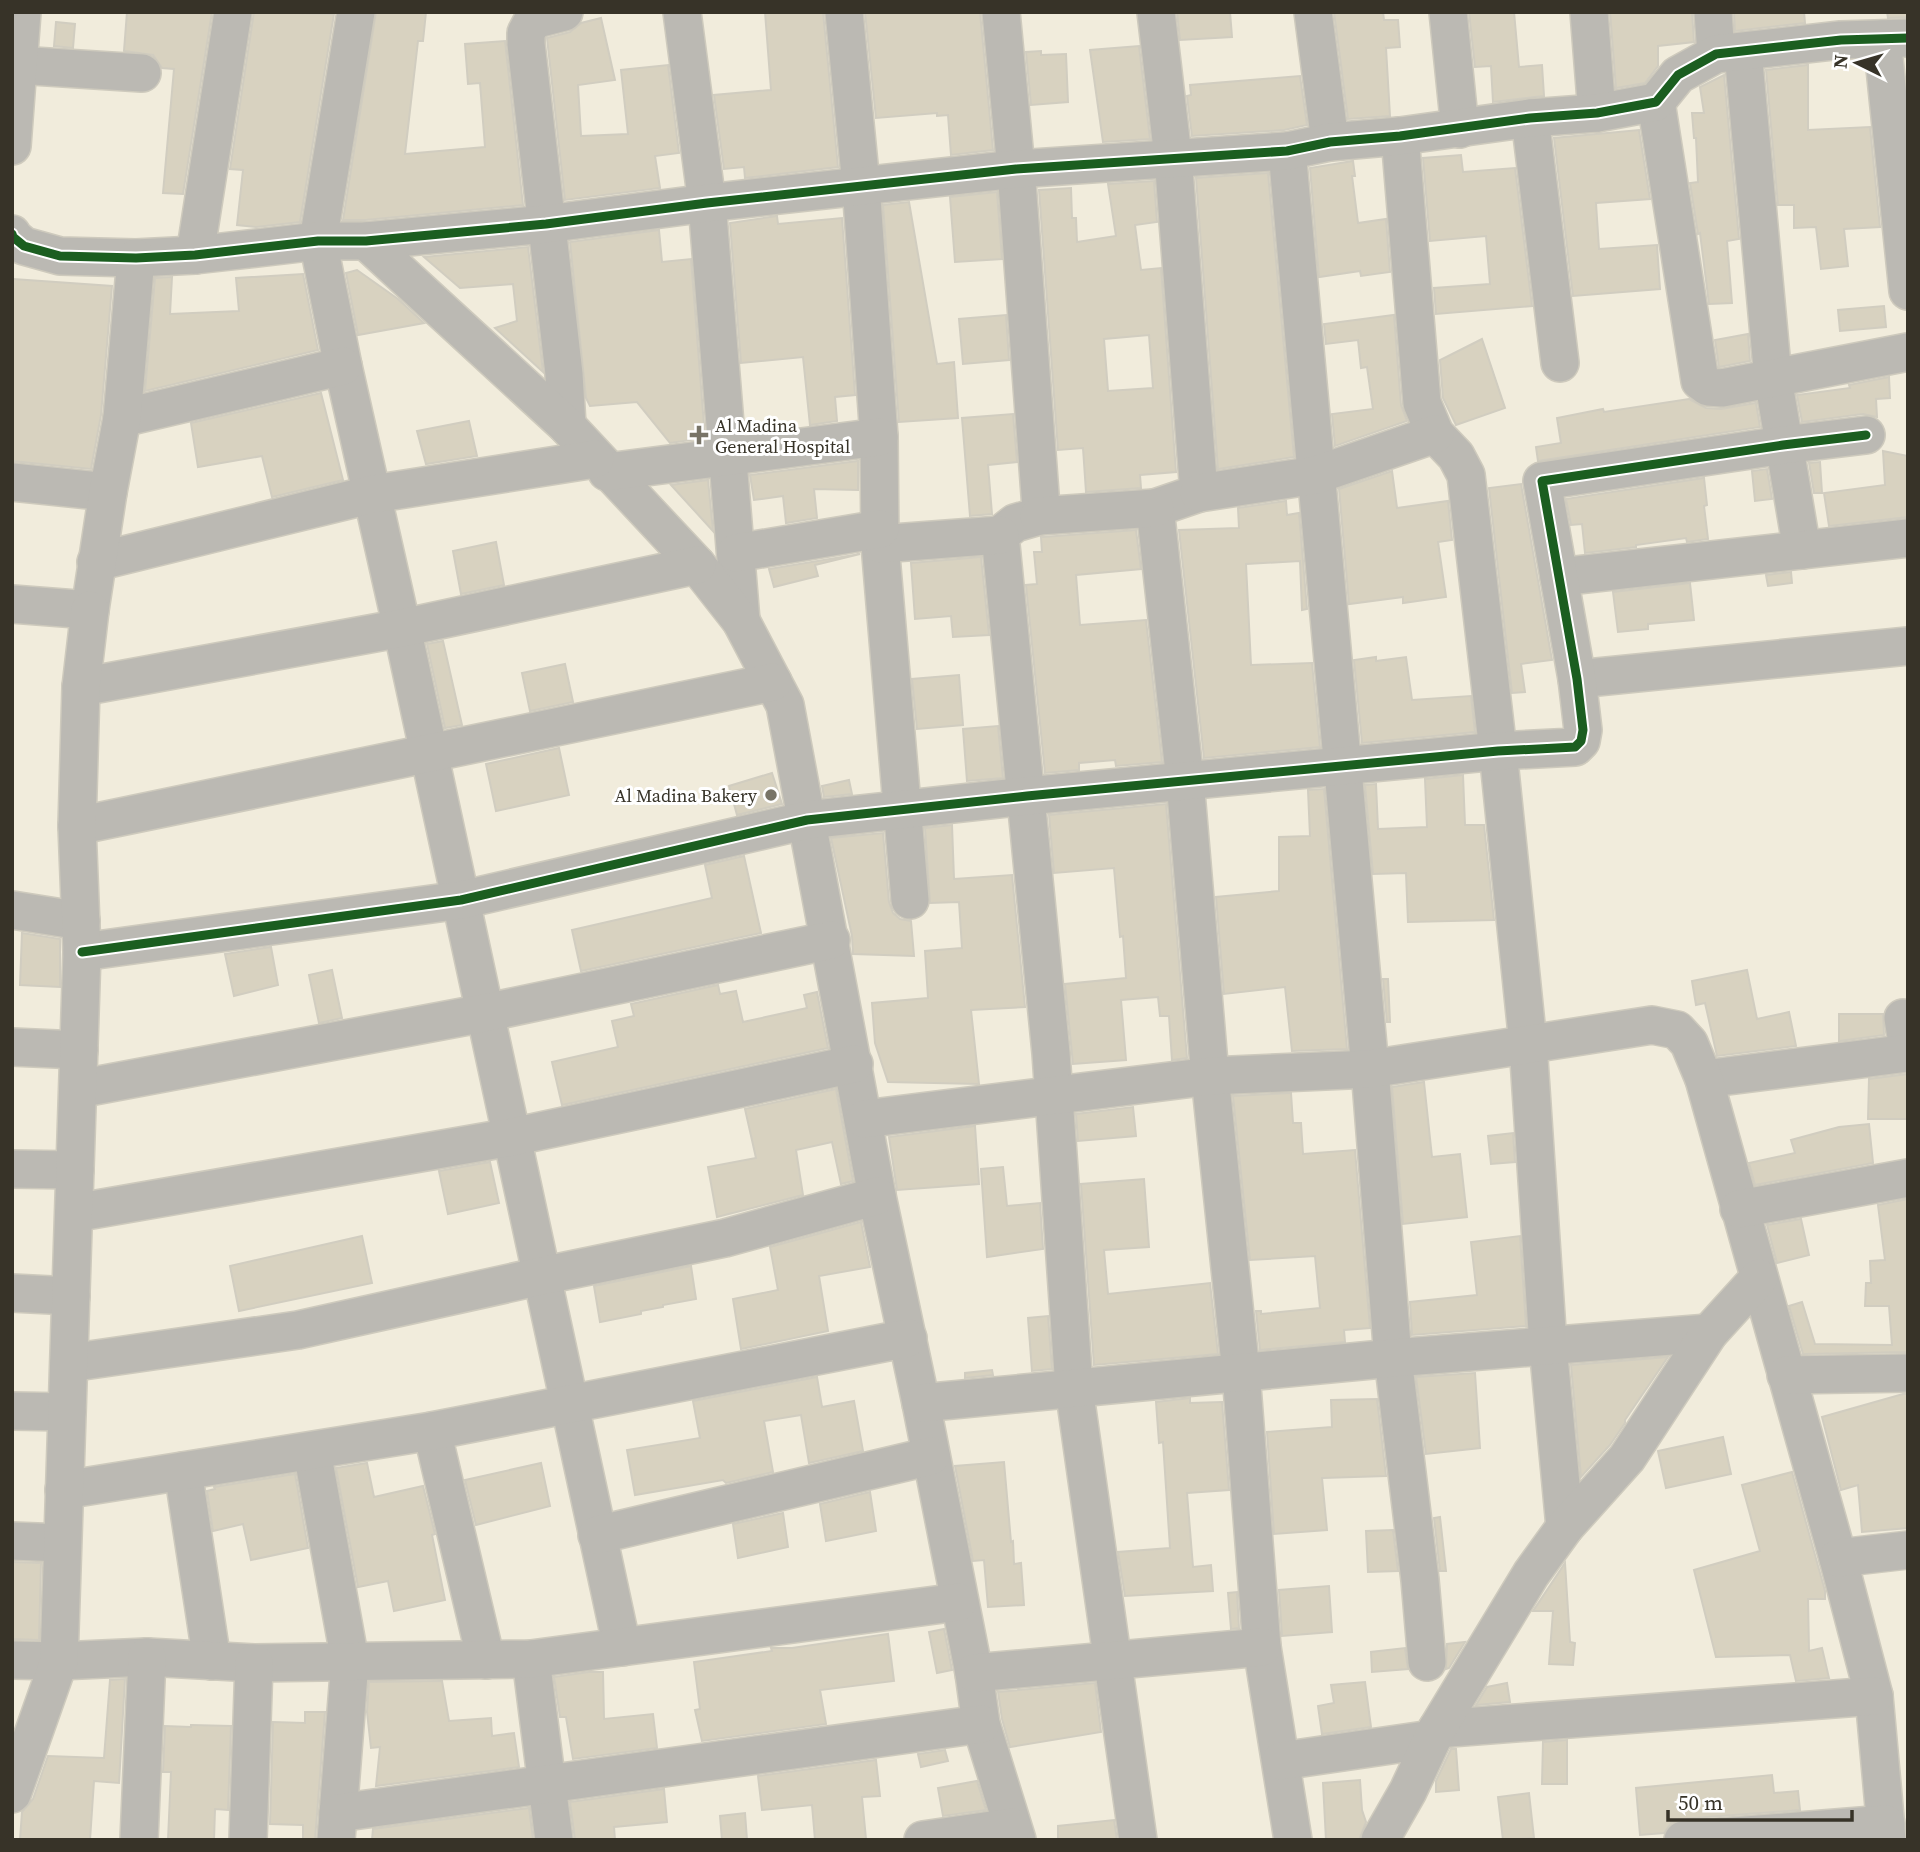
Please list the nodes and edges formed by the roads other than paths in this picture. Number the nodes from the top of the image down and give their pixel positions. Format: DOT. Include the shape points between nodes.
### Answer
graph roads {
  1 [pos="22,12"];
  2 [pos="233,12"];
  3 [pos="356,12"];
  4 [pos="564,12"];
  5 [pos="682,12"];
  6 [pos="844,12"];
  7 [pos="1001,12"];
  8 [pos="1156,12"];
  9 [pos="1313,12"];
  10 [pos="1448,12"];
  11 [pos="1589,12"];
  12 [pos="1713,12"];
  13 [pos="1840,26"];
  14 [pos="1895,39"];
  15 [pos="1730,53"];
  16 [pos="17,65"];
  17 [pos="142,73"];
  18 [pos="1656,102"];
  19 [pos="1597,113"];
  20 [pos="1530,118"];
  21 [pos="1460,129"];
  22 [pos="1400,136"];
  23 [pos="1330,142"];
  24 [pos="12,146"];
  25 [pos="1287,151"];
  26 [pos="1173,158"];
  27 [pos="1016,169"];
  28 [pos="861,185"];
  29 [pos="708,203"];
  30 [pos="546,224"];
  31 [pos="12,234"];
  32 [pos="318,241"];
  33 [pos="366,241"];
  34 [pos="195,255"];
  35 [pos="136,258"];
  36 [pos="1908,291"];
  37 [pos="1908,352"];
  38 [pos="1560,363"];
  39 [pos="343,366"];
  40 [pos="1773,378"];
  41 [pos="122,418"];
  42 [pos="567,426"];
  43 [pos="1434,435"];
  44 [pos="1866,435"];
  45 [pos="878,437"];
  46 [pos="1783,445"];
  47 [pos="728,455"];
  48 [pos="601,465"];
  49 [pos="1316,475"];
  50 [pos="12,482"];
  51 [pos="107,492"];
  52 [pos="1199,493"];
  53 [pos="373,494"];
  54 [pos="1155,508"];
  55 [pos="1039,516"];
  56 [pos="1000,535"];
  57 [pos="880,536"];
  58 [pos="1908,538"];
  59 [pos="1802,550"];
  60 [pos="736,553"];
  61 [pos="96,562"];
  62 [pos="698,565"];
  63 [pos="1559,577"];
  64 [pos="12,604"];
  65 [pos="90,610"];
  66 [pos="741,621"];
  67 [pos="402,628"];
  68 [pos="1908,646"];
  69 [pos="1577,679"];
  70 [pos="773,682"];
  71 [pos="81,687"];
  72 [pos="1498,751"];
  73 [pos="430,754"];
  74 [pos="1343,767"];
  75 [pos="1185,781"];
  76 [pos="1027,796"];
  77 [pos="902,810"];
  78 [pos="807,820"];
  79 [pos="77,825"];
  80 [pos="461,900"];
  81 [pos="910,900"];
  82 [pos="12,910"];
  83 [pos="82,936"];
  84 [pos="831,940"];
  85 [pos="484,1013"];
  86 [pos="1906,1040"];
  87 [pos="1528,1044"];
  88 [pos="12,1046"];
  89 [pos="79,1050"];
  90 [pos="854,1064"];
  91 [pos="1370,1069"];
  92 [pos="1210,1076"];
  93 [pos="1704,1079"];
  94 [pos="78,1089"];
  95 [pos="1055,1094"];
  96 [pos="864,1119"];
  97 [pos="512,1138"];
  98 [pos="12,1169"];
  99 [pos="75,1170"];
  100 [pos="1908,1178"];
  101 [pos="877,1196"];
  102 [pos="1739,1209"];
  103 [pos="74,1213"];
  104 [pos="541,1276"];
  105 [pos="1759,1278"];
  106 [pos="12,1293"];
  107 [pos="71,1296"];
  108 [pos="1709,1333"];
  109 [pos="908,1338"];
  110 [pos="1548,1346"];
  111 [pos="1393,1358"];
  112 [pos="69,1363"];
  113 [pos="1241,1373"];
  114 [pos="1908,1373"];
  115 [pos="1786,1375"];
  116 [pos="1074,1388"];
  117 [pos="921,1403"];
  118 [pos="569,1404"];
  119 [pos="12,1411"];
  120 [pos="67,1412"];
  121 [pos="432,1431"];
  122 [pos="312,1451"];
  123 [pos="931,1456"];
  124 [pos="183,1471"];
  125 [pos="64,1490"];
  126 [pos="1565,1527"];
  127 [pos="597,1535"];
  128 [pos="12,1541"];
  129 [pos="62,1543"];
  130 [pos="1908,1550"];
  131 [pos="1838,1558"];
  132 [pos="958,1602"];
  133 [pos="622,1647"];
  134 [pos="1262,1647"];
  135 [pos="147,1657"];
  136 [pos="531,1659"];
  137 [pos="12,1660"];
  138 [pos="486,1660"];
  139 [pos="1112,1660"];
  140 [pos="59,1661"];
  141 [pos="212,1661"];
  142 [pos="350,1661"];
  143 [pos="1427,1662"];
  144 [pos="254,1663"];
  145 [pos="974,1673"];
  146 [pos="1874,1696"];
  147 [pos="981,1724"];
  148 [pos="1435,1734"];
  149 [pos="1281,1761"];
  150 [pos="547,1785"];
  151 [pos="13,1790"];
  152 [pos="337,1827"];
  153 [pos="1887,1832"];
  154 [pos="1015,1834"];
  155 [pos="139,1840"];
  156 [pos="248,1840"];
  157 [pos="554,1840"];
  158 [pos="923,1840"];
  159 [pos="1138,1840"];
  160 [pos="1293,1840"];
  161 [pos="1380,1840"];
  162 [pos="1683,1840"];
  1 -- 16 [label="street"];
  2 -- 34 [label="street"];
  3 -- 32 [label="street"];
  4 -- 30 [label="street" via="533,20 526,33"];
  5 -- 29 [label="street"];
  6 -- 28 [label="street"];
  7 -- 27 [label="street"];
  8 -- 26 [label="street"];
  9 -- 23 [label="street"];
  10 -- 21 [label="street"];
  11 -- 19 [label="street"];
  12 -- 15 [label="street"];
  13 -- 14 [label="street"];
  13 -- 15 [label="street"];
  14 -- 36 [label="street"];
  15 -- 18 [label="street" via="1678,75"];
  15 -- 40 [label="street"];
  16 -- 17 [label="street"];
  16 -- 24 [label="street"];
  18 -- 19 [label="street"];
  18 -- 40 [label="street" via="1700,381 1722,388"];
  19 -- 20 [label="street"];
  20 -- 21 [label="street"];
  20 -- 38 [label="street"];
  21 -- 22 [label="street"];
  22 -- 23 [label="street"];
  22 -- 43 [label="street" via="1422,403"];
  23 -- 25 [label="street"];
  25 -- 26 [label="street"];
  25 -- 49 [label="street"];
  26 -- 27 [label="street"];
  26 -- 52 [label="street"];
  27 -- 28 [label="street"];
  27 -- 55 [label="street"];
  28 -- 29 [label="street"];
  28 -- 45 [label="street"];
  29 -- 30 [label="street"];
  29 -- 47 [label="street"];
  30 -- 33 [label="street"];
  30 -- 42 [label="street"];
  31 -- 35 [label="street" via="24,246 47,254"];
  32 -- 33 [label="street"];
  32 -- 34 [label="street"];
  32 -- 39 [label="street"];
  33 -- 42 [label="street"];
  34 -- 35 [label="street"];
  35 -- 41 [label="street"];
  37 -- 40 [label="street"];
  39 -- 41 [label="street"];
  39 -- 53 [label="street"];
  40 -- 46 [label="street"];
  41 -- 51 [label="street"];
  42 -- 48 [label="street"];
  43 -- 49 [label="street"];
  43 -- 72 [label="street" via="1456,456 1466,475"];
  44 -- 46 [label="street"];
  45 -- 47 [label="street"];
  45 -- 57 [label="street"];
  46 -- 59 [label="street"];
  46 -- 63 [label="street" via="1542,481"];
  47 -- 48 [label="street"];
  47 -- 60 [label="street"];
  48 -- 53 [label="street"];
  48 -- 62 [label="street"];
  49 -- 52 [label="street"];
  49 -- 74 [label="street"];
  50 -- 51 [label="street"];
  51 -- 61 [label="street"];
  52 -- 54 [label="street"];
  53 -- 61 [label="street"];
  53 -- 67 [label="street"];
  54 -- 55 [label="street"];
  54 -- 75 [label="street"];
  55 -- 56 [label="street" via="1015,523"];
  56 -- 57 [label="street"];
  56 -- 76 [label="street"];
  57 -- 60 [label="street"];
  57 -- 77 [label="street"];
  58 -- 59 [label="street"];
  59 -- 63 [label="street"];
  60 -- 66 [label="street"];
  61 -- 65 [label="street"];
  62 -- 66 [label="street"];
  62 -- 67 [label="street"];
  63 -- 69 [label="street"];
  64 -- 65 [label="street"];
  65 -- 71 [label="street"];
  66 -- 70 [label="street"];
  67 -- 71 [label="street"];
  67 -- 73 [label="street"];
  68 -- 69 [label="street"];
  69 -- 72 [label="street" via="1583,730 1575,747"];
  70 -- 73 [label="street"];
  70 -- 78 [label="street" via="785,705"];
  71 -- 79 [label="street"];
  72 -- 74 [label="street"];
  72 -- 87 [label="street"];
  73 -- 79 [label="street"];
  73 -- 80 [label="street"];
  74 -- 75 [label="street"];
  74 -- 91 [label="street"];
  75 -- 76 [label="street"];
  75 -- 92 [label="street"];
  76 -- 77 [label="street"];
  76 -- 95 [label="street"];
  77 -- 78 [label="street"];
  77 -- 81 [label="street"];
  78 -- 80 [label="street"];
  78 -- 84 [label="street"];
  79 -- 83 [label="street"];
  80 -- 83 [label="street"];
  80 -- 85 [label="street"];
  82 -- 83 [label="street"];
  83 -- 89 [label="street"];
  84 -- 85 [label="street"];
  84 -- 90 [label="street"];
  85 -- 94 [label="street"];
  85 -- 97 [label="street"];
  86 -- 93 [label="street"];
  87 -- 91 [label="street"];
  87 -- 93 [label="street" via="1652,1025 1676,1030 1689,1043"];
  87 -- 110 [label="street"];
  88 -- 89 [label="street"];
  89 -- 94 [label="street"];
  90 -- 96 [label="street"];
  90 -- 97 [label="street"];
  91 -- 92 [label="street"];
  91 -- 111 [label="street"];
  92 -- 95 [label="street"];
  92 -- 113 [label="street"];
  93 -- 102 [label="street"];
  94 -- 99 [label="street"];
  95 -- 96 [label="street"];
  95 -- 116 [label="street"];
  96 -- 101 [label="street"];
  97 -- 103 [label="street"];
  97 -- 104 [label="street"];
  98 -- 99 [label="street"];
  99 -- 103 [label="street"];
  100 -- 102 [label="street"];
  101 -- 104 [label="street" via="725,1238"];
  101 -- 109 [label="street"];
  102 -- 105 [label="street"];
  103 -- 107 [label="street"];
  104 -- 112 [label="street" via="298,1329"];
  104 -- 118 [label="street"];
  105 -- 108 [label="street"];
  105 -- 115 [label="street"];
  106 -- 107 [label="street"];
  107 -- 112 [label="street"];
  108 -- 110 [label="street"];
  108 -- 126 [label="street" via="1627,1458"];
  109 -- 117 [label="street"];
  109 -- 118 [label="street"];
  110 -- 111 [label="street"];
  110 -- 126 [label="street"];
  111 -- 113 [label="street"];
  111 -- 143 [label="street"];
  112 -- 120 [label="street"];
  113 -- 116 [label="street"];
  113 -- 134 [label="street"];
  114 -- 115 [label="street"];
  115 -- 131 [label="street"];
  116 -- 117 [label="street"];
  116 -- 139 [label="street"];
  117 -- 123 [label="street"];
  118 -- 121 [label="street"];
  118 -- 127 [label="street"];
  119 -- 120 [label="street"];
  120 -- 125 [label="street"];
  121 -- 122 [label="street"];
  121 -- 138 [label="street"];
  122 -- 124 [label="street"];
  122 -- 142 [label="street"];
  123 -- 127 [label="street"];
  123 -- 132 [label="street"];
  124 -- 125 [label="street"];
  124 -- 141 [label="street"];
  125 -- 129 [label="street"];
  126 -- 148 [label="street" via="1531,1574"];
  127 -- 133 [label="street"];
  128 -- 129 [label="street"];
  129 -- 140 [label="street"];
  130 -- 131 [label="street"];
  131 -- 146 [label="street"];
  132 -- 133 [label="street"];
  132 -- 145 [label="street"];
  133 -- 136 [label="street"];
  134 -- 139 [label="street"];
  134 -- 149 [label="street"];
  135 -- 140 [label="street"];
  135 -- 141 [label="street"];
  135 -- 155 [label="street"];
  136 -- 138 [label="street"];
  136 -- 150 [label="street"];
  137 -- 140 [label="street"];
  138 -- 142 [label="street"];
  139 -- 145 [label="street"];
  139 -- 159 [label="street"];
  140 -- 151 [label="street"];
  141 -- 144 [label="street"];
  142 -- 144 [label="street"];
  142 -- 152 [label="street"];
  144 -- 156 [label="street"];
  145 -- 147 [label="street"];
  146 -- 148 [label="street"];
  146 -- 153 [label="street"];
  147 -- 150 [label="street"];
  147 -- 154 [label="street"];
  148 -- 149 [label="street"];
  148 -- 161 [label="street"];
  149 -- 160 [label="street"];
  150 -- 152 [label="street"];
  150 -- 157 [label="street"];
  153 -- 162 [label="street"];
  154 -- 158 [label="street"];
}
